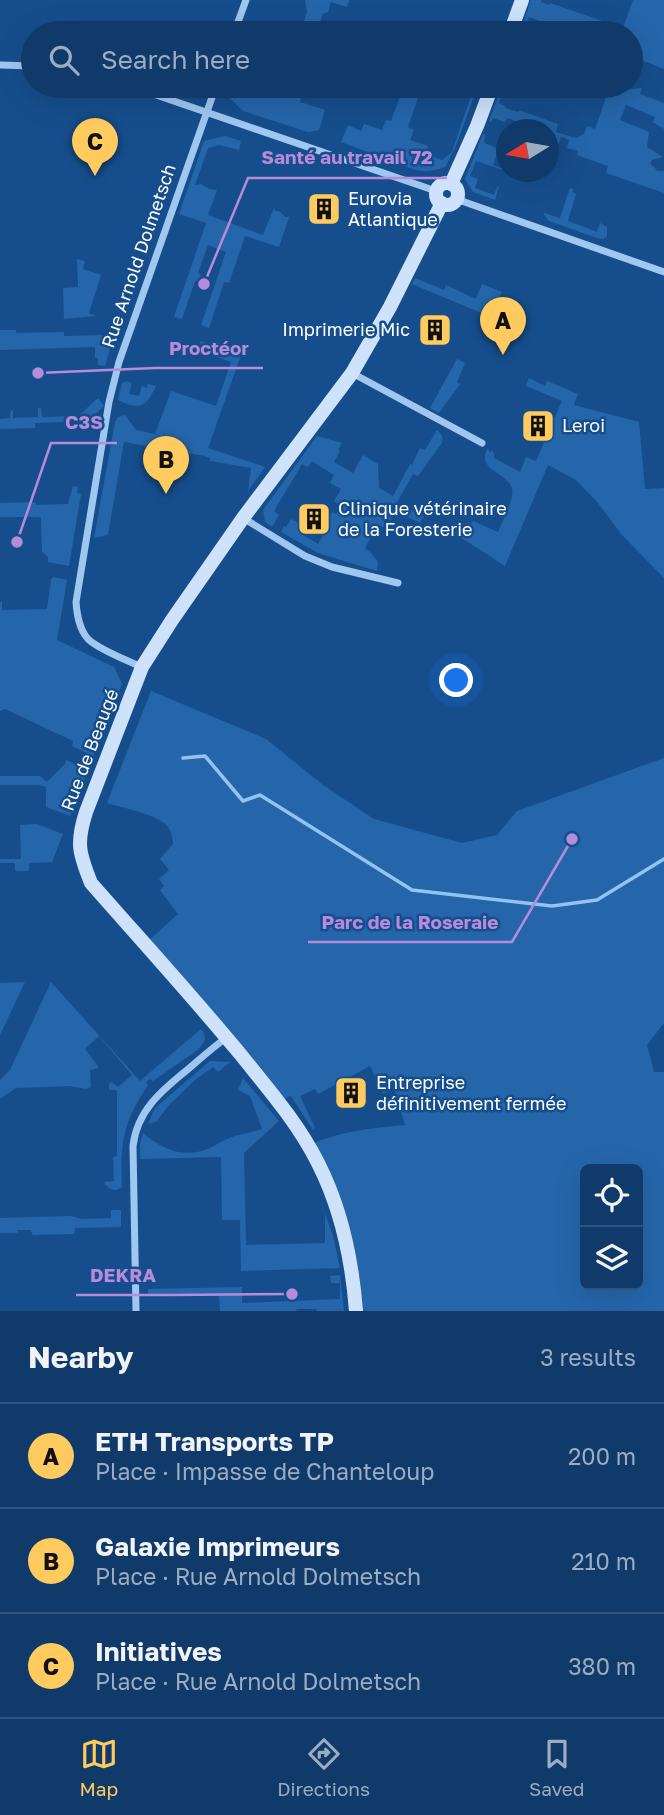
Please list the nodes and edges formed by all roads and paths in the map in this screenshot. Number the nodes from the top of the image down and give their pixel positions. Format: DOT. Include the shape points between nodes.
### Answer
graph roads {
  1 [pos="246,0"];
  2 [pos="522,0"];
  3 [pos="238,21"];
  4 [pos="514,21"];
  5 [pos="0,65"];
  6 [pos="21,66"];
  7 [pos="164,98"];
  8 [pos="212,98"];
  9 [pos="488,98"];
  10 [pos="207,113"];
  11 [pos="445,198"];
  12 [pos="664,272"];
  13 [pos="352,373"];
  14 [pos="482,443"];
  15 [pos="243,518"];
  16 [pos="398,583"];
  17 [pos="142,667"];
  18 [pos="226,1038"];
  19 [pos="136,1311"];
  20 [pos="356,1311"];
  1 -- 3 [label="street"];
  2 -- 4 [label="street"];
  5 -- 6 [label="street"];
  7 -- 10 [label="street"];
  8 -- 10 [label="street, Rue Arnold Dolmetsch"];
  9 -- 11 [label="street" via="451,184 442,184"];
  10 -- 11 [label="street"];
  10 -- 17 [label="street, Rue Arnold Dolmetsch" via="119,362 76,602 87,638"];
  11 -- 12 [label="street"];
  11 -- 13 [label="street, Rue de Beaugé"];
  13 -- 14 [label="street"];
  13 -- 15 [label="street, Rue de Beaugé"];
  15 -- 16 [label="street" via="332,568"];
  15 -- 17 [label="street, Rue de Beaugé"];
  17 -- 18 [label="street, Rue de Beaugé" via="80,831 81,857 91,883"];
  18 -- 19 [label="street" via="155,1097 137,1127 133,1146"];
  18 -- 20 [label="street, Rue de Beaugé" via="289,1113 318,1163 341,1218"];
}
